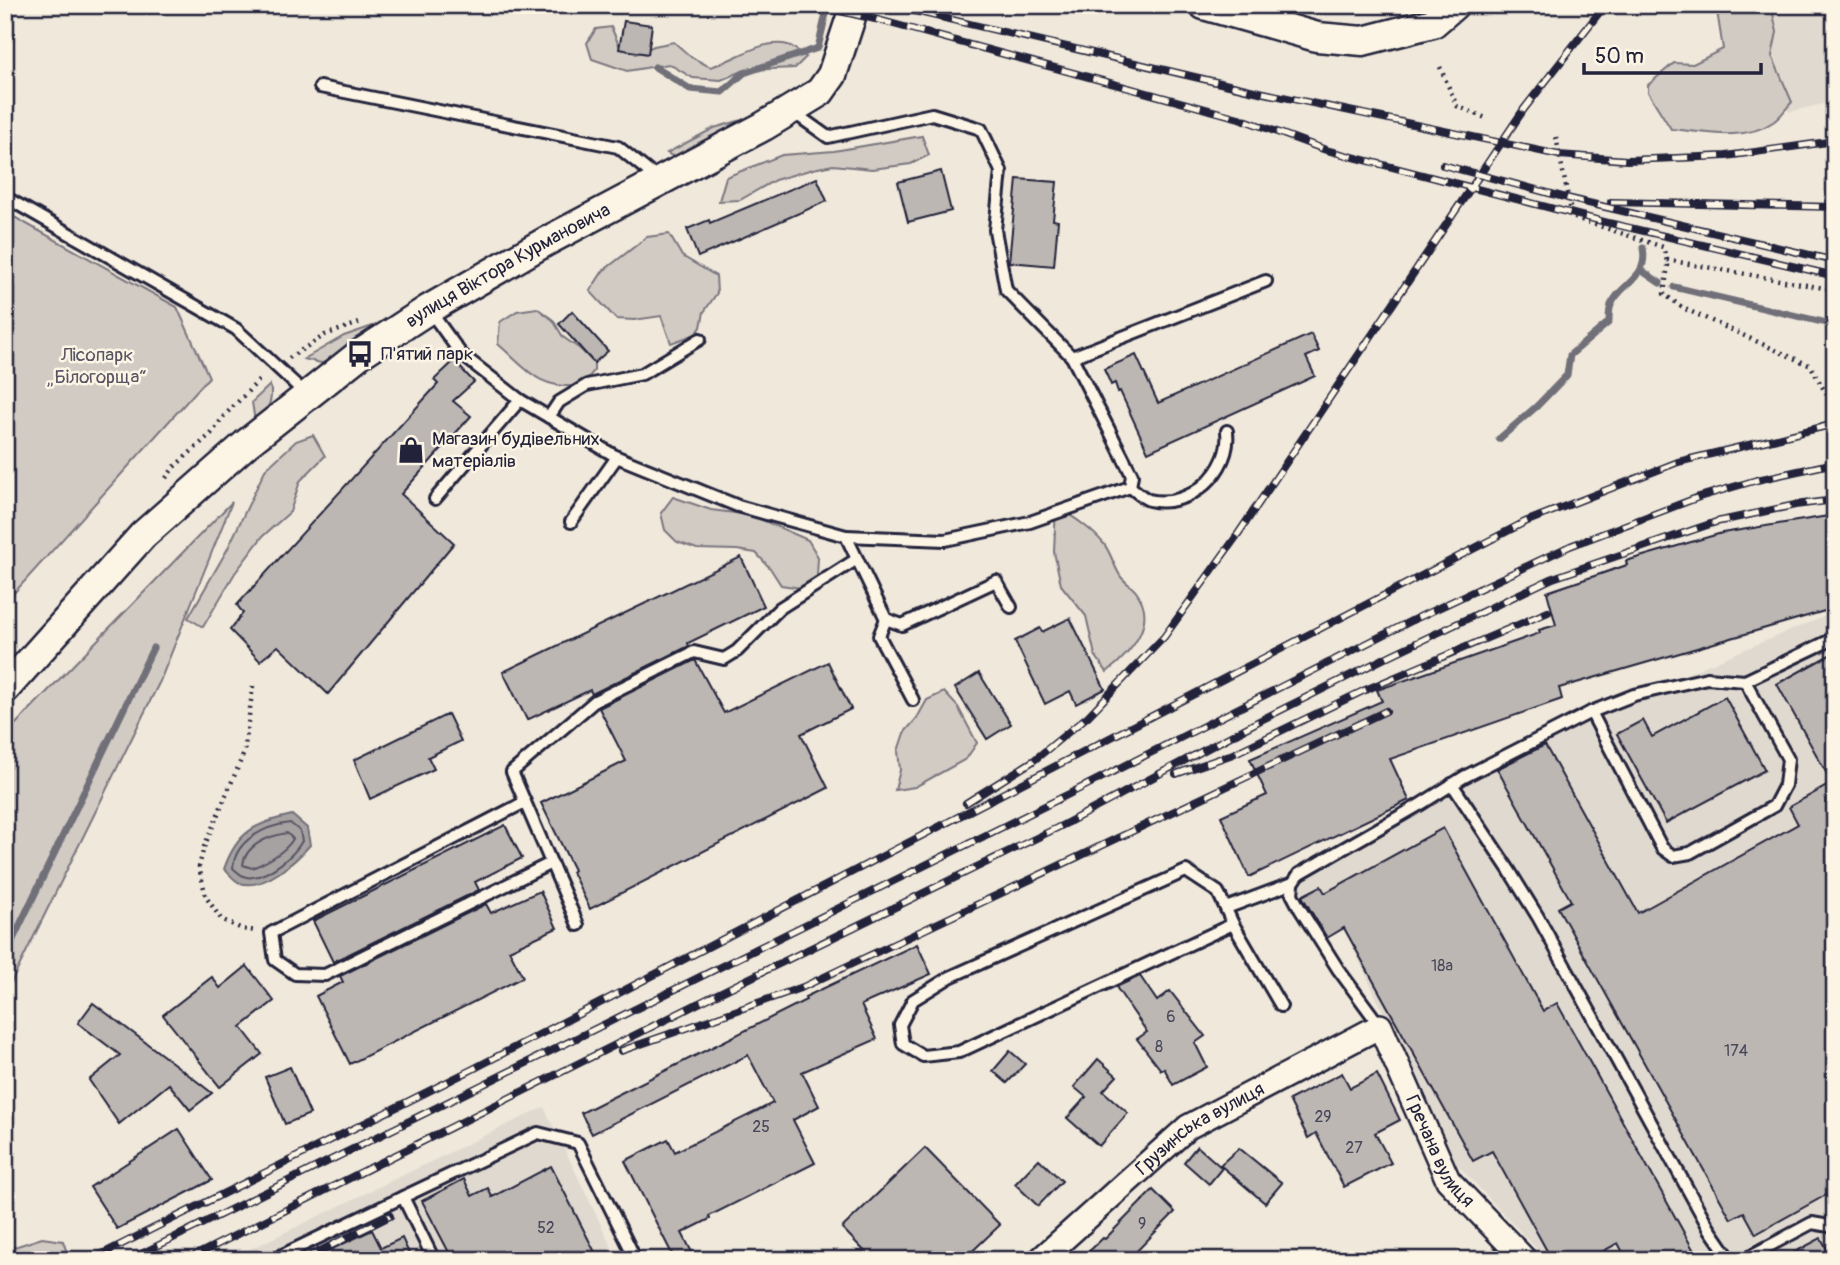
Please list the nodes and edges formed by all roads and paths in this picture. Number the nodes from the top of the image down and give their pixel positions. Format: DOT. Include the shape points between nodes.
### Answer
graph roads {
  1 [pos="855,5"];
  2 [pos="1204,5"];
  3 [pos="1454,5"];
  4 [pos="1440,67"];
  5 [pos="320,87"];
  6 [pos="791,111"];
  7 [pos="1488,119"];
  8 [pos="1556,137"];
  9 [pos="659,180"];
  10 [pos="5,198"];
  11 [pos="1666,260"];
  12 [pos="1266,281"];
  13 [pos="1835,290"];
  14 [pos="429,309"];
  15 [pos="700,339"];
  16 [pos="1072,356"];
  17 [pos="262,377"];
  18 [pos="307,395"];
  19 [pos="520,400"];
  20 [pos="224,416"];
  21 [pos="550,417"];
  22 [pos="1835,419"];
  23 [pos="1227,431"];
  24 [pos="617,457"];
  25 [pos="1130,487"];
  26 [pos="435,499"];
  27 [pos="571,522"];
  28 [pos="846,536"];
  29 [pos="857,559"];
  30 [pos="1011,607"];
  31 [pos="886,619"];
  32 [pos="1835,638"];
  33 [pos="1745,681"];
  34 [pos="253,686"];
  35 [pos="5,689"];
  36 [pos="913,700"];
  37 [pos="1591,712"];
  38 [pos="1452,785"];
  39 [pos="525,802"];
  40 [pos="551,863"];
  41 [pos="1293,883"];
  42 [pos="1226,908"];
  43 [pos="1233,923"];
  44 [pos="578,925"];
  45 [pos="271,933"];
  46 [pos="1281,1006"];
  47 [pos="1380,1026"];
  48 [pos="403,1197"];
  49 [pos="1835,1227"];
  50 [pos="272,1260"];
  51 [pos="434,1260"];
  52 [pos="636,1260"];
  53 [pos="1040,1260"];
  54 [pos="1525,1260"];
  55 [pos="1731,1260"];
  56 [pos="1743,1260"];
  1 -- 6 [label="street, вулиця Віктора Курмановича" via="827,85"];
  2 -- 3 [label="street" via="1317,37 1363,41 1433,23"];
  4 -- 7 [label="path" via="1457,106"];
  5 -- 9 [label="lane" via="618,147"];
  6 -- 9 [label="street, вулиця Віктора Курмановича"];
  6 -- 16 [label="lane" via="828,137 932,114 982,129 1001,171 995,230 1006,290"];
  8 -- 11 [label="path" via="1572,217 1663,247"];
  9 -- 14 [label="street, вулиця Віктора Курмановича"];
  10 -- 18 [label="lane" via="236,329"];
  11 -- 13 [label="path"];
  11 -- 22 [label="path" via="1664,294 1683,308 1811,366"];
  12 -- 16 [label="lane"];
  14 -- 18 [label="street, вулиця Віктора Курмановича"];
  14 -- 19 [label="lane" via="461,354"];
  15 -- 21 [label="lane" via="642,374 587,385 559,402"];
  16 -- 25 [label="lane" via="1132,475"];
  17 -- 20 [label="path"];
  18 -- 35 [label="street, вулиця Віктора Курмановича" via="143,535"];
  19 -- 21 [label="lane"];
  19 -- 26 [label="lane"];
  21 -- 24 [label="lane"];
  23 -- 25 [label="lane" via="1229,445 1211,480 1180,499 1148,500"];
  24 -- 27 [label="lane"];
  24 -- 28 [label="lane" via="738,506"];
  25 -- 28 [label="lane" via="1030,522 945,540"];
  28 -- 29 [label="lane"];
  29 -- 31 [label="lane"];
  29 -- 39 [label="lane" via="780,608 723,659 694,652 595,701 512,772"];
  30 -- 31 [label="lane" via="996,581 902,625"];
  31 -- 36 [label="lane" via="879,636"];
  32 -- 33 [label="lane"];
  33 -- 37 [label="lane" via="1707,678 1634,695"];
  33 -- 37 [label="lane" via="1788,759 1785,785 1774,806 1690,853 1673,856 1662,848"];
  34 -- 45 [label="path" via="244,753 199,867 206,897 221,919 242,929"];
  37 -- 38 [label="lane"];
  38 -- 41 [label="lane" via="1299,874"];
  38 -- 55 [label="lane" via="1538,917"];
  39 -- 40 [label="lane"];
  39 -- 45 [label="lane"];
  40 -- 44 [label="lane"];
  40 -- 45 [label="lane" via="325,975 295,974 275,960"];
  41 -- 42 [label="lane"];
  41 -- 47 [label="lane" via="1292,894 1300,909"];
  42 -- 43 [label="lane"];
  42 -- 43 [label="lane" via="1218,892 1186,871 950,977 913,1000 900,1025 903,1044 923,1056 959,1052"];
  43 -- 46 [label="lane"];
  47 -- 53 [label="street, Грузинська вулиця" via="1188,1127"];
  47 -- 54 [label="street, Гречана вулиця" via="1448,1180"];
  48 -- 50 [label="lane"];
  48 -- 51 [label="lane"];
  48 -- 52 [label="lane" via="538,1133 578,1143"];
  49 -- 56 [label="lane" via="1812,1223"];
}
